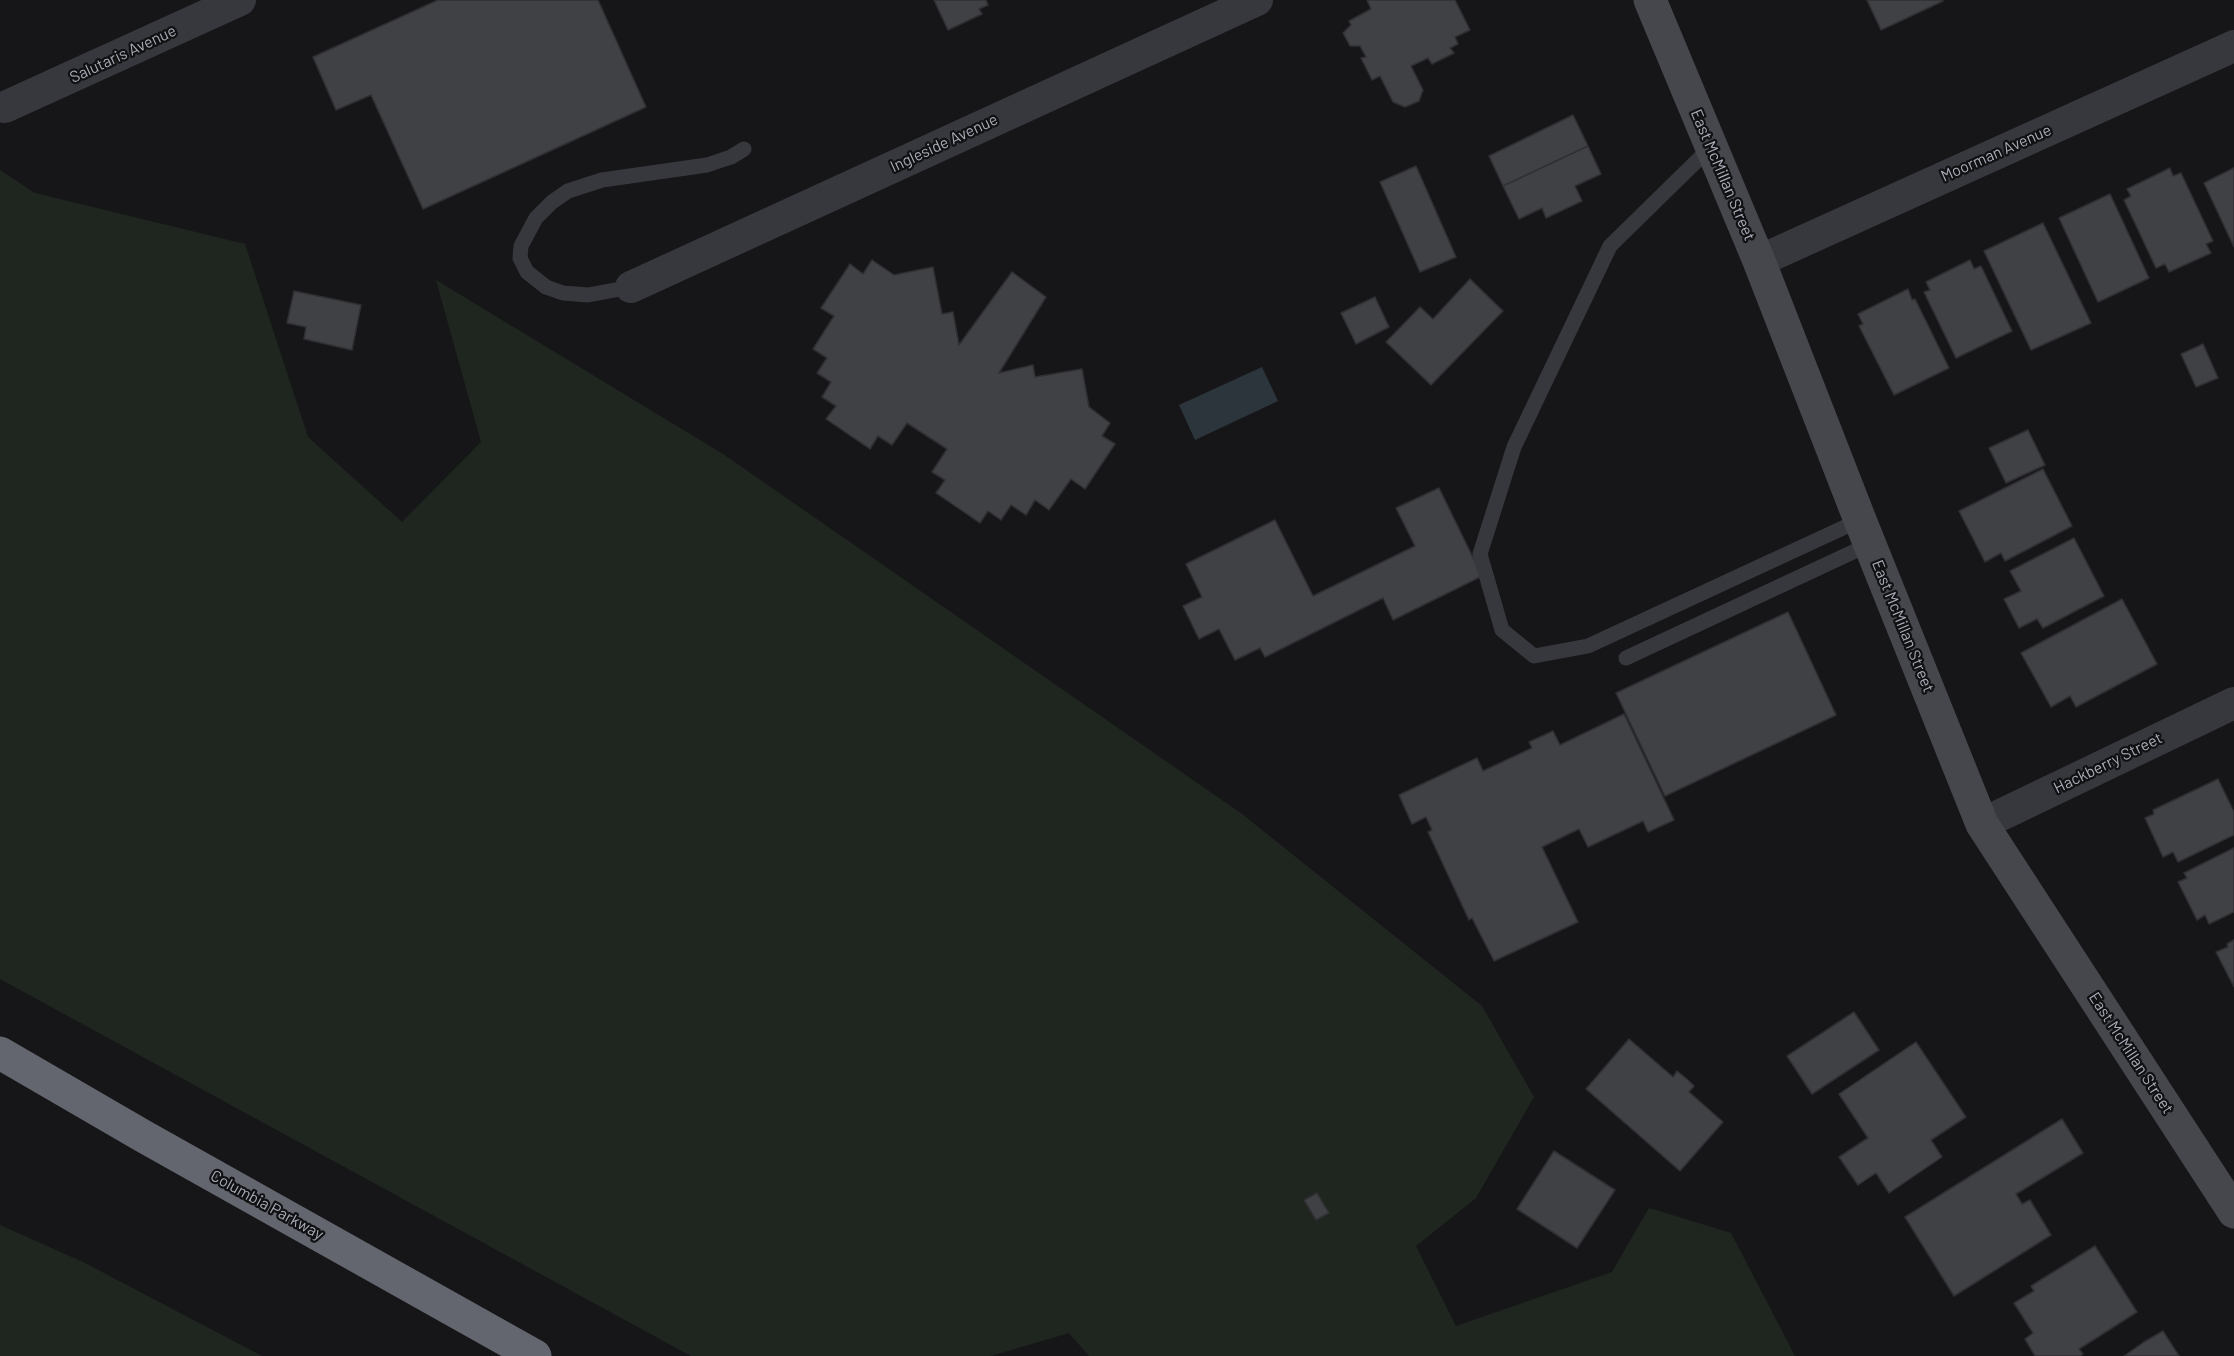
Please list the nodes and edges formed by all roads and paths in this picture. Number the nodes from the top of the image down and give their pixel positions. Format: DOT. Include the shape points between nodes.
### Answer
graph roads {
  1 [pos="240,0"];
  2 [pos="1257,0"];
  3 [pos="1658,2"];
  4 [pos="2234,46"];
  5 [pos="5,107"];
  6 [pos="1711,147"];
  7 [pos="744,149"];
  8 [pos="1759,261"];
  9 [pos="631,287"];
  10 [pos="1865,532"];
  11 [pos="1626,658"];
  12 [pos="2234,703"];
  13 [pos="1982,824"];
  14 [pos="0,1053"];
  15 [pos="2234,1212"];
  16 [pos="535,1356"];
  1 -- 5 [label="street, Salutaris Avenue"];
  2 -- 9 [label="street, Ingleside Avenue"];
  3 -- 6 [label="street, East McMillan Street"];
  4 -- 8 [label="street, Moorman Avenue"];
  6 -- 8 [label="street, East McMillan Street"];
  6 -- 10 [label="lane" via="1610,246 1514,447 1480,554 1502,630 1534,656 1588,646"];
  7 -- 9 [label="lane" via="707,165 602,180 568,191 536,218 521,246 520,258 527,272 546,287 563,293 588,294"];
  8 -- 10 [label="street, East McMillan Street"];
  10 -- 11 [label="lane"];
  10 -- 13 [label="street, East McMillan Street"];
  12 -- 13 [label="street, Hackberry Street"];
  13 -- 15 [label="street, East McMillan Street"];
  14 -- 16 [label="highway, Columbia Parkway"];
}
